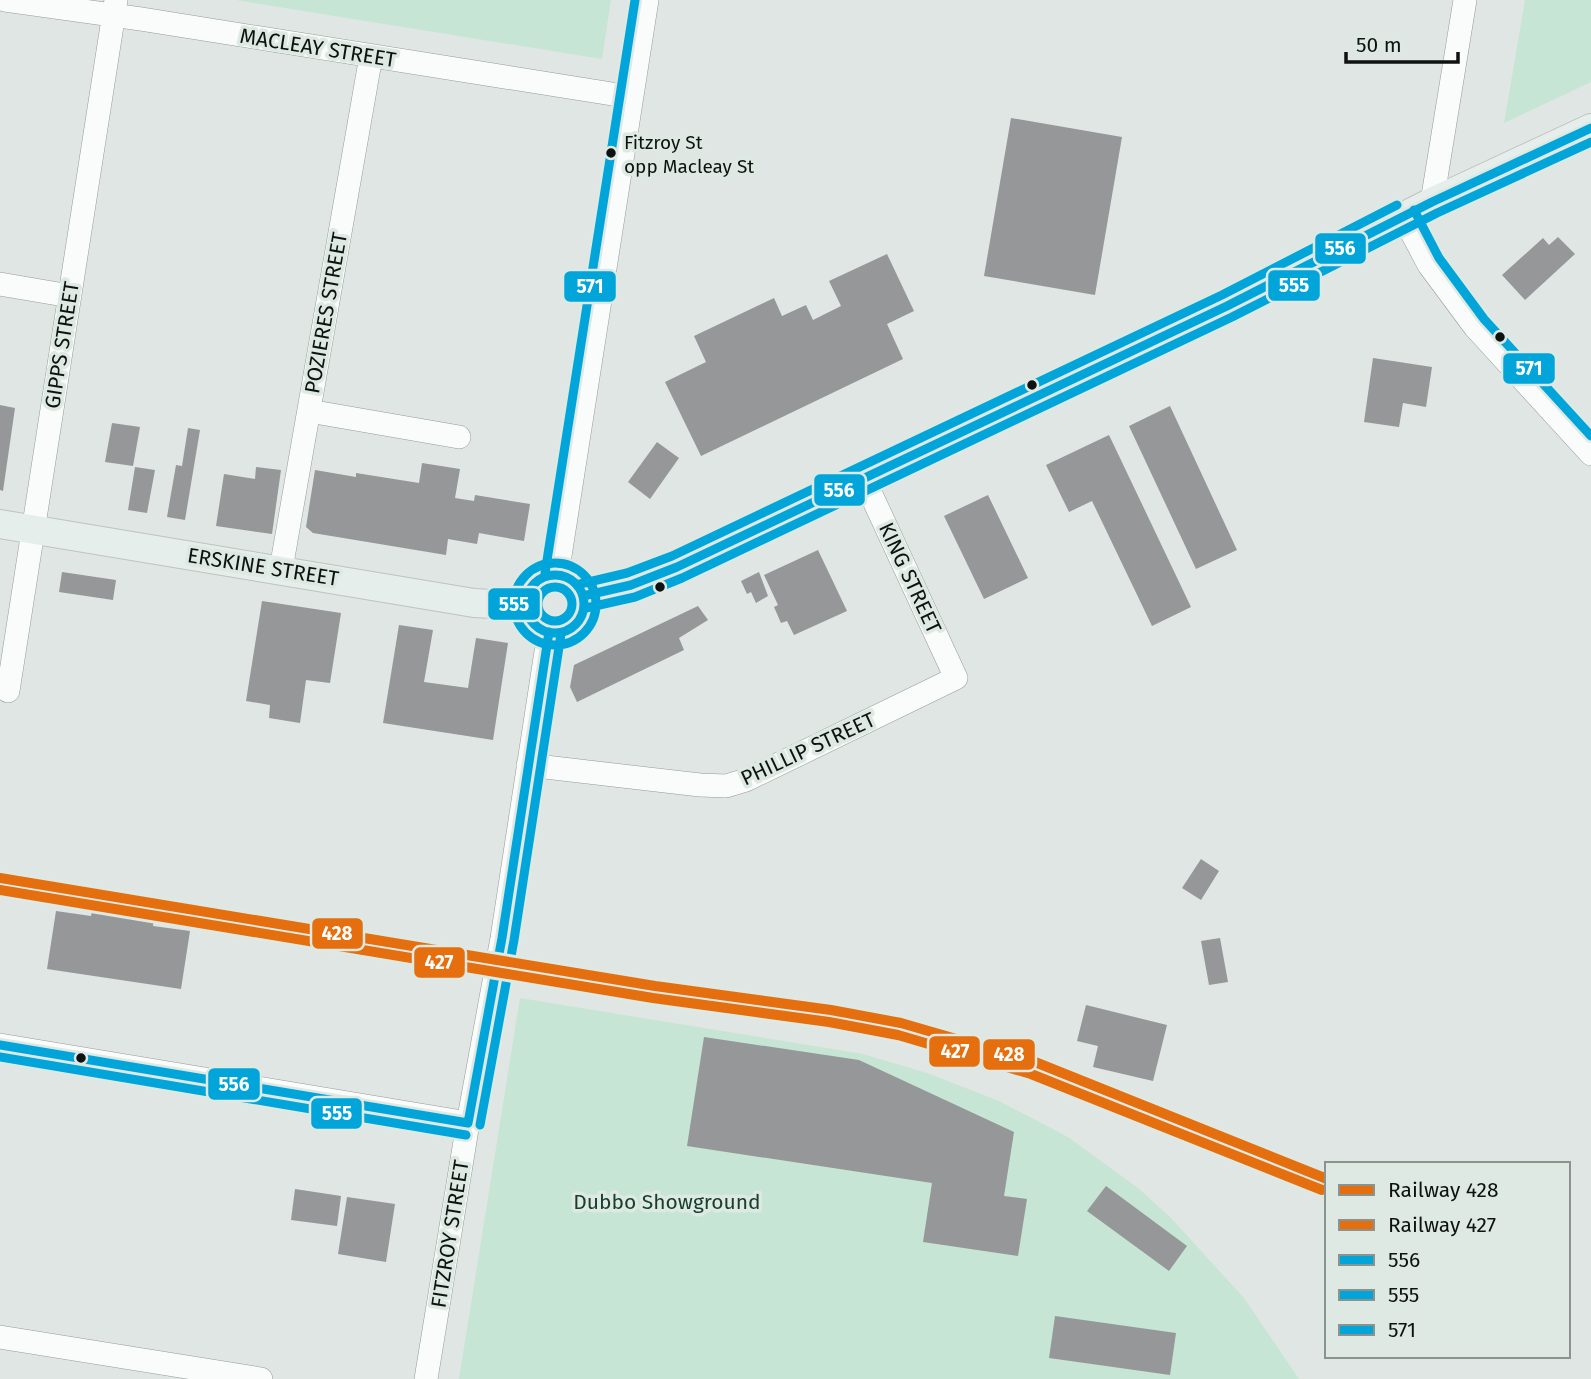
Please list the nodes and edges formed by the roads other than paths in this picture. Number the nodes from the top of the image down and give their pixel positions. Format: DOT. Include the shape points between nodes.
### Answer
graph roads {
  1 [pos="5,0"];
  2 [pos="647,0"];
  3 [pos="1465,0"];
  4 [pos="115,8"];
  5 [pos="371,56"];
  6 [pos="631,97"];
  7 [pos="1591,128"];
  8 [pos="1432,202"];
  9 [pos="1403,216"];
  10 [pos="0,284"];
  11 [pos="70,296"];
  12 [pos="309,411"];
  13 [pos="459,437"];
  14 [pos="1591,454"];
  15 [pos="863,477"];
  16 [pos="0,524"];
  17 [pos="33,529"];
  18 [pos="281,569"];
  19 [pos="557,575"];
  20 [pos="583,596"];
  21 [pos="526,606"];
  22 [pos="549,632"];
  23 [pos="956,678"];
  24 [pos="8,691"];
  25 [pos="528,765"];
  26 [pos="0,1045"];
  27 [pos="468,1123"];
  28 [pos="0,1337"];
  29 [pos="261,1379"];
  30 [pos="426,1379"];
  1 -- 4 [label="street, MACLEAY STREET"];
  2 -- 6 [label="street"];
  3 -- 8 [label="street"];
  4 -- 5 [label="street, MACLEAY STREET"];
  4 -- 11 [label="street, GIPPS STREET"];
  5 -- 6 [label="street, MACLEAY STREET"];
  5 -- 12 [label="street, POZIERES STREET"];
  6 -- 19 [label="street"];
  7 -- 8 [label="main road"];
  8 -- 9 [label="main road"];
  9 -- 14 [label="street" via="1429,265 1475,327"];
  9 -- 15 [label="main road" via="1227,306"];
  10 -- 11 [label="street"];
  11 -- 17 [label="street, GIPPS STREET"];
  12 -- 13 [label="street"];
  12 -- 18 [label="street, POZIERES STREET"];
  15 -- 20 [label="main road" via="677,567 631,585"];
  15 -- 23 [label="street, KING STREET"];
  16 -- 17 [label="main road, ERSKINE STREET"];
  17 -- 18 [label="main road, ERSKINE STREET"];
  17 -- 24 [label="street, GIPPS STREET"];
  18 -- 21 [label="main road, ERSKINE STREET" via="474,603"];
  19 -- 20 [label="main road" via="573,581"];
  19 -- 21 [label="main road" via="534,583"];
  20 -- 22 [label="main road" via="576,624"];
  21 -- 22 [label="main road" via="533,623"];
  22 -- 25 [label="street, FITZROY STREET"];
  23 -- 25 [label="street, PHILLIP STREET" via="726,786"];
  25 -- 27 [label="street, FITZROY STREET" via="498,966"];
  26 -- 27 [label="street"];
  27 -- 30 [label="street, FITZROY STREET"];
  28 -- 29 [label="street"];
}
